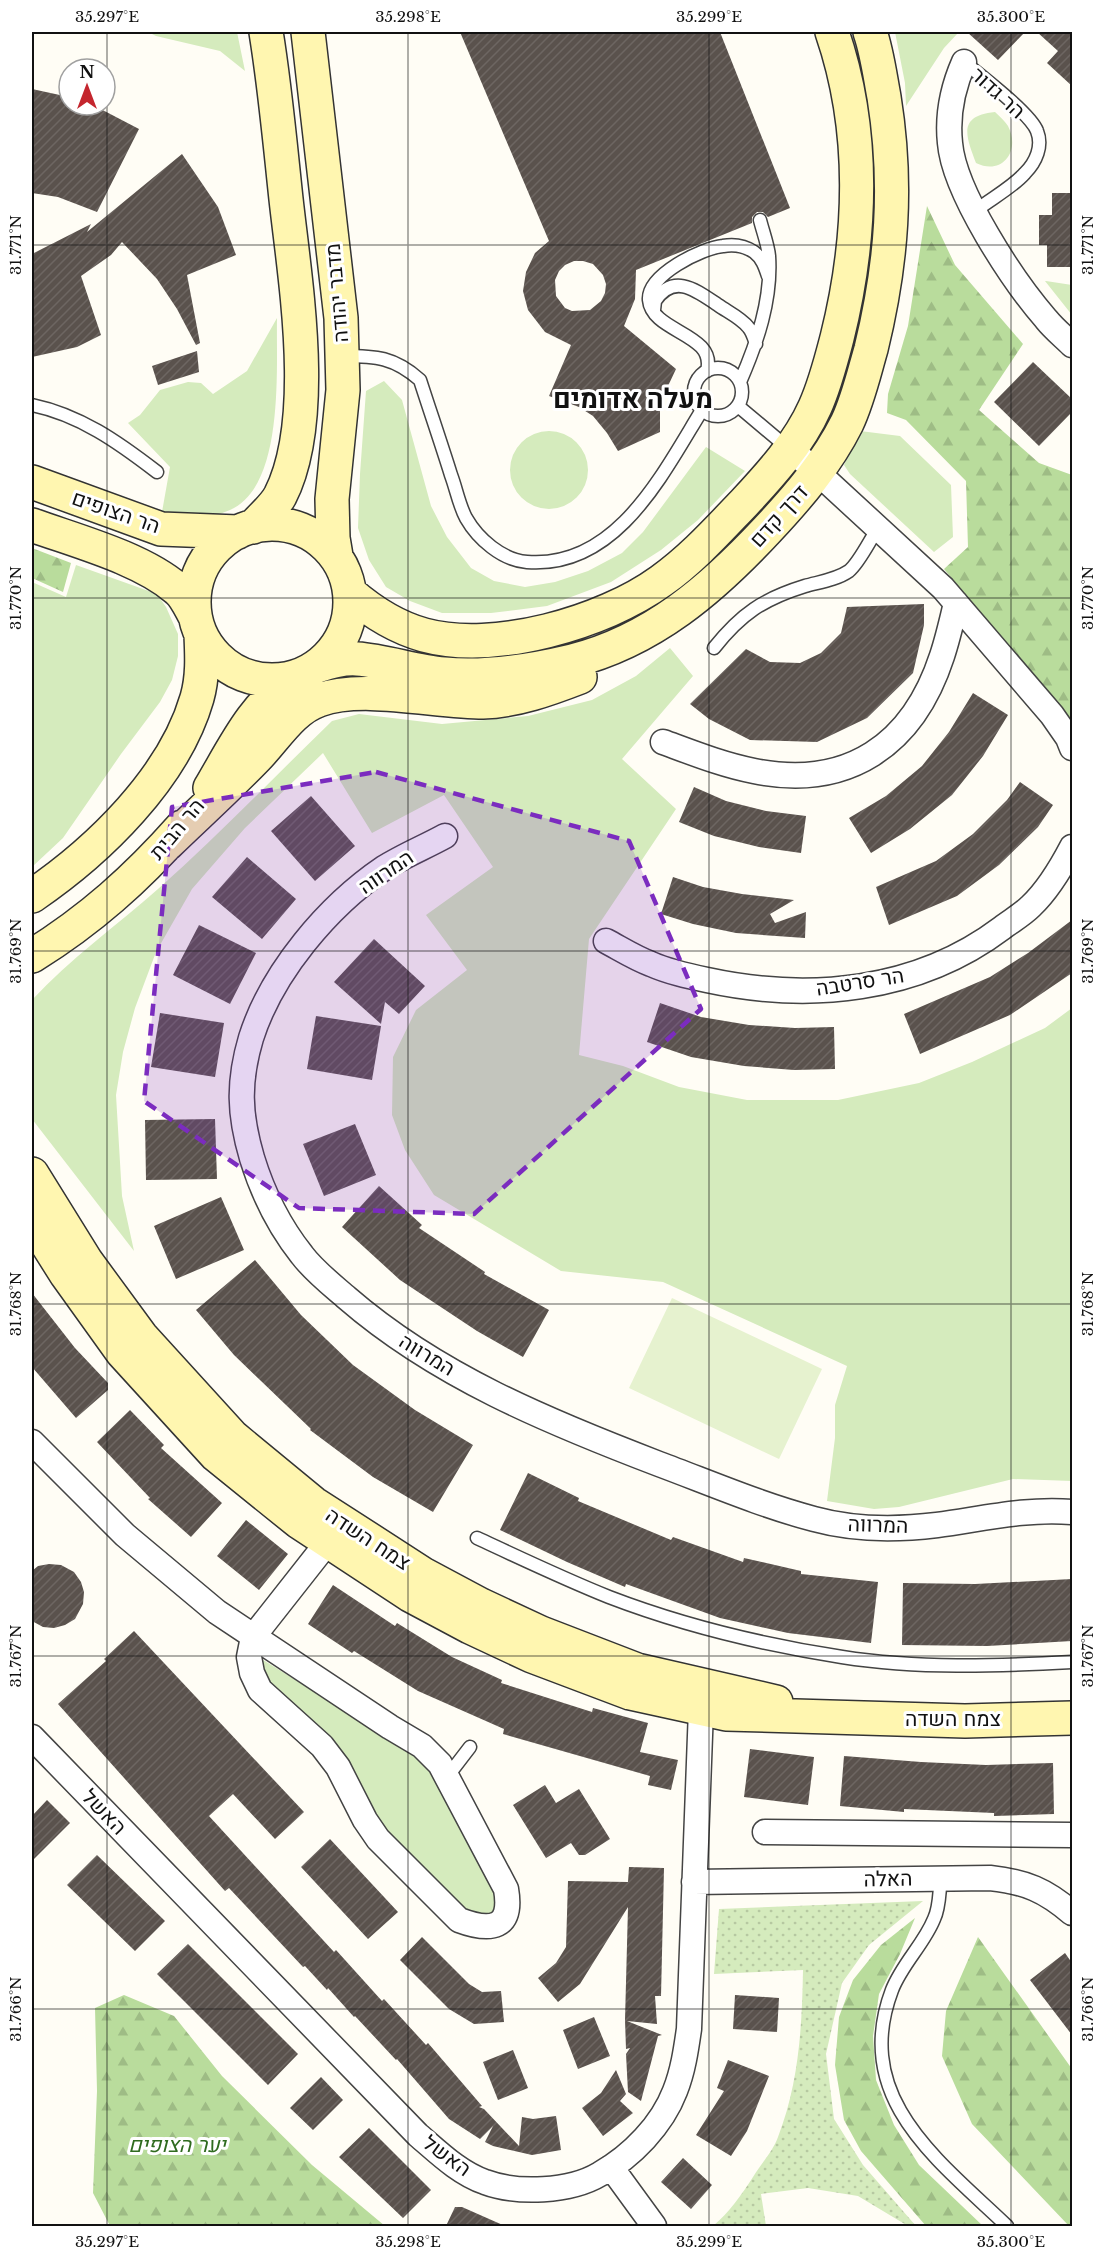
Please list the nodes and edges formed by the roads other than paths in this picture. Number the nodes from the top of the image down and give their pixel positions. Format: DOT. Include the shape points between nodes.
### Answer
graph roads {
  1 [pos="266,32"];
  2 [pos="308,32"];
  3 [pos="832,32"];
  4 [pos="870,32"];
  5 [pos="964,62"];
  6 [pos="974,212"];
  7 [pos="760,220"];
  8 [pos="768,276"];
  9 [pos="656,315"];
  10 [pos="756,344"];
  11 [pos="1072,345"];
  12 [pos="342,356"];
  13 [pos="707,371"];
  14 [pos="740,382"];
  15 [pos="32,405"];
  16 [pos="738,406"];
  17 [pos="702,410"];
  18 [pos="790,449"];
  19 [pos="157,472"];
  20 [pos="817,472"];
  21 [pos="32,482"];
  22 [pos="32,525"];
  23 [pos="878,528"];
  24 [pos="245,530"];
  25 [pos="336,556"];
  26 [pos="350,593"];
  27 [pos="956,603"];
  28 [pos="664,621"];
  29 [pos="198,625"];
  30 [pos="714,648"];
  31 [pos="306,671"];
  32 [pos="663,742"];
  33 [pos="1072,748"];
  34 [pos="445,836"];
  35 [pos="167,844"];
  36 [pos="1072,847"];
  37 [pos="44,887"];
  38 [pos="606,941"];
  39 [pos="41,952"];
  40 [pos="32,1173"];
  41 [pos="32,1220"];
  42 [pos="32,1442"];
  43 [pos="1072,1512"];
  44 [pos="335,1532"];
  45 [pos="477,1538"];
  46 [pos="253,1637"];
  47 [pos="1072,1662"];
  48 [pos="701,1709"];
  49 [pos="833,1716"];
  50 [pos="1072,1718"];
  51 [pos="32,1737"];
  52 [pos="470,1748"];
  53 [pos="447,1778"];
  54 [pos="765,1832"];
  55 [pos="1072,1835"];
  56 [pos="942,1878"];
  57 [pos="694,1882"];
  58 [pos="1072,1912"];
  59 [pos="610,2167"];
  60 [pos="654,2226"];
  61 [pos="1007,2226"];
  1 -- 24 [label="main road, מדבר יהודה" via="299,321 301,389 292,463 280,496"];
  2 -- 12 [label="main road, מדבר יהודה"];
  3 -- 18 [label="main road, דרך קדם" via="846,86 856,159 854,249 829,369 816,406"];
  4 -- 20 [label="main road, דרך קדם" via="892,156 889,252 863,380 833,450"];
  5 -- 6 [label="street, הר גדור" via="950,110 950,144 958,176"];
  5 -- 6 [label="lane, הר גדור" via="1037,129 1040,144 1034,162 1024,174"];
  6 -- 11 [label="street, הר גדור" via="1023,289 1047,321"];
  7 -- 8 [label="lane" via="769,256"];
  8 -- 9 [label="lane" via="756,253 735,245 720,246 660,276 649,300"];
  8 -- 10 [label="lane"];
  9 -- 10 [label="lane" via="655,301 660,293 675,285 693,288 740,319 750,328"];
  9 -- 13 [label="lane" via="702,348 707,356"];
  10 -- 14 [label="lane"];
  12 -- 17 [label="lane" via="390,360 420,380 466,518 501,554 520,561 541,563 570,558 615,532 657,479"];
  12 -- 25 [label="main road, מדבר יהודה" via="341,420 332,499"];
  13 -- 14 [label="lane" via="729,370"];
  13 -- 17 [label="lane" via="694,391 696,404"];
  14 -- 16 [label="lane"];
  15 -- 19 [label="lane" via="55,410 90,426"];
  16 -- 17 [label="lane" via="717,417"];
  16 -- 18 [label="lane"];
  18 -- 20 [label="street"];
  18 -- 26 [label="main road, דרך קדם" via="688,559 629,601 586,619 503,638 445,639 423,635 384,619"];
  20 -- 23 [label="street"];
  20 -- 28 [label="main road, דרך קדם" via="712,586"];
  21 -- 24 [label="main road, הר הצופים" via="161,530"];
  22 -- 29 [label="main road, הר הצופים" via="155,573 179,590"];
  23 -- 27 [label="street"];
  23 -- 30 [label="lane" via="850,570 757,606 732,625"];
  24 -- 25 [label="main road" via="264,524 291,526 314,536"];
  24 -- 29 [label="main road" via="217,546 197,579 194,604"];
  25 -- 26 [label="main road"];
  26 -- 31 [label="main road" via="342,638 324,660"];
  27 -- 32 [label="street" via="942,657 905,726 884,748 854,765 821,775 756,771 717,762"];
  27 -- 33 [label="street" via="1052,715"];
  28 -- 31 [label="main road, דרך קדם" via="610,648 575,660 507,673 441,674 356,659"];
  28 -- 35 [label="main road" via="611,663 511,699 484,702 348,694 318,700 290,721"];
  29 -- 31 [label="main road" via="216,657 242,674 278,680"];
  29 -- 37 [label="main road" via="203,667 197,699 181,736 160,771 112,829"];
  31 -- 35 [label="main road, הר הבית" via="274,691 261,707 203,800"];
  34 -- 43 [label="street, המרווה" via="384,868 320,925 288,964 255,1026 244,1063 242,1118 265,1195 304,1258 373,1321 407,1345 510,1402 599,1441 784,1510 816,1520 869,1528 936,1525 1021,1512"];
  35 -- 39 [label="main road, הר הבית" via="90,917"];
  36 -- 38 [label="street, הר סרטבה" via="1031,907 979,945 895,981 834,990 757,989 681,974"];
  40 -- 44 [label="main road, צמח השדה" via="86,1261 141,1336 233,1437"];
  41 -- 44 [label="main road, צמח השדה" via="123,1352 216,1455 299,1522"];
  42 -- 46 [label="street" via="132,1542"];
  44 -- 46 [label="street"];
  44 -- 48 [label="main road, צמח השדה" via="410,1595 470,1627 532,1656 630,1693"];
  44 -- 49 [label="main road, צמח השדה" via="541,1634 637,1670"];
  45 -- 47 [label="lane" via="611,1597 662,1614 842,1657 991,1666"];
  46 -- 53 [label="street" via="422,1746 440,1764"];
  46 -- 53 [label="street" via="249,1657 260,1690 322,1746 378,1839 459,1920 493,1926 503,1920 509,1907 506,1889"];
  48 -- 49 [label="main road, צמח השדה" via="726,1714"];
  48 -- 57 [label="street, האשל"];
  49 -- 50 [label="main road, צמח השדה" via="965,1721"];
  51 -- 59 [label="street, האשל" via="418,2135 459,2169 484,2182 541,2190 573,2184"];
  52 -- 53 [label="lane"];
  54 -- 55 [label="street"];
  56 -- 57 [label="street, האלה"];
  56 -- 58 [label="street, האלה" via="1016,1881 1040,1889"];
  56 -- 61 [label="lane" via="935,1918 893,1987 883,2016 882,2054 888,2088 921,2143"];
  57 -- 59 [label="street, האשל" via="689,2029 683,2069 675,2093 658,2122 637,2146"];
  59 -- 60 [label="street"];
}
